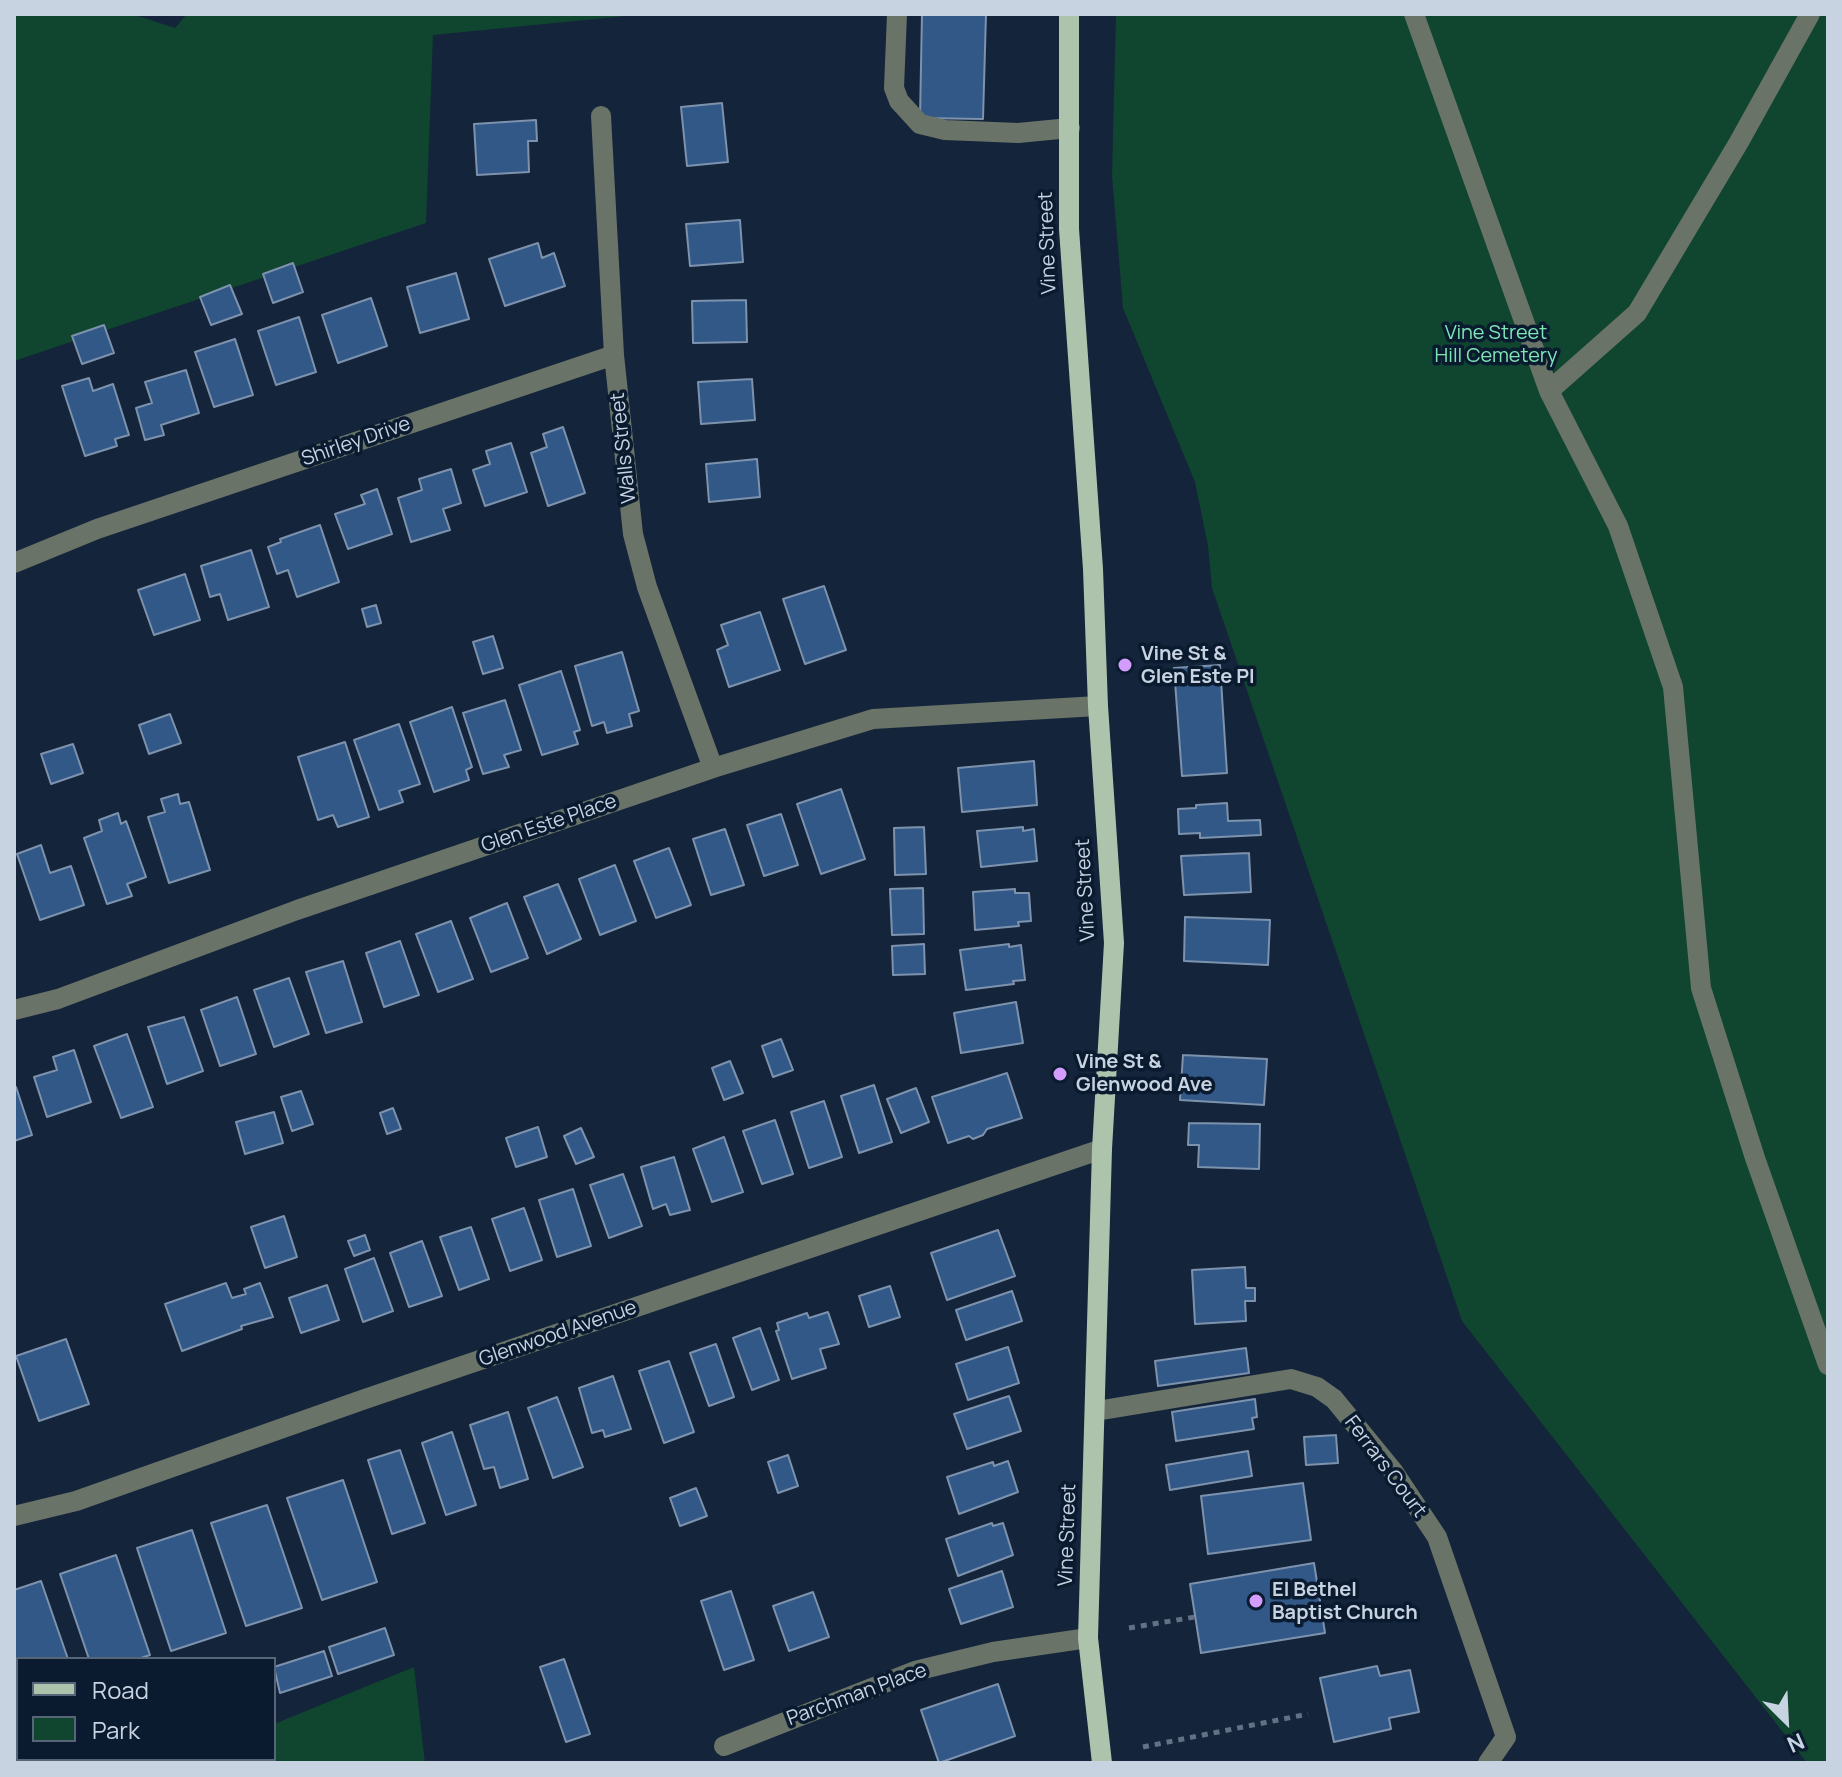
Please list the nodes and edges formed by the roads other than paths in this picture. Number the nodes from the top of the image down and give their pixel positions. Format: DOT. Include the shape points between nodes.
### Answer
graph roads {
  1 [pos="897,14"];
  2 [pos="1069,14"];
  3 [pos="1414,14"];
  4 [pos="1810,14"];
  5 [pos="601,116"];
  6 [pos="1070,128"];
  7 [pos="614,355"];
  8 [pos="1549,391"];
  9 [pos="14,563"];
  10 [pos="1098,706"];
  11 [pos="713,768"];
  12 [pos="14,1010"];
  13 [pos="1102,1149"];
  14 [pos="1828,1365"];
  15 [pos="1096,1411"];
  16 [pos="14,1516"];
  17 [pos="1088,1638"];
  18 [pos="724,1746"];
  19 [pos="1102,1763"];
  20 [pos="1488,1763"];
  1 -- 6 [label="street" via="894,88 920,124 1018,133"];
  2 -- 6 [label="main road, Vine Street"];
  3 -- 8 [label="street"];
  4 -- 8 [label="street" via="1637,313"];
  5 -- 7 [label="street, Walls Street"];
  6 -- 10 [label="main road, Vine Street" via="1069,229"];
  7 -- 9 [label="street, Shirley Drive" via="97,529"];
  7 -- 11 [label="street, Walls Street" via="633,534"];
  8 -- 14 [label="street" via="1618,526 1673,687 1701,988"];
  10 -- 11 [label="street, Glen Este Place" via="873,719"];
  10 -- 13 [label="main road, Vine Street" via="1114,943"];
  11 -- 12 [label="street, Glen Este Place" via="297,910 58,999"];
  13 -- 15 [label="main road, Vine Street"];
  13 -- 16 [label="street, Glenwood Avenue" via="76,1501"];
  15 -- 17 [label="main road, Vine Street"];
  15 -- 20 [label="street, Ferrars Court" via="1291,1379 1334,1399 1393,1471 1437,1537 1506,1737"];
  17 -- 18 [label="street, Parchman Place" via="993,1652 915,1671"];
  17 -- 19 [label="main road, Vine Street"];
}
